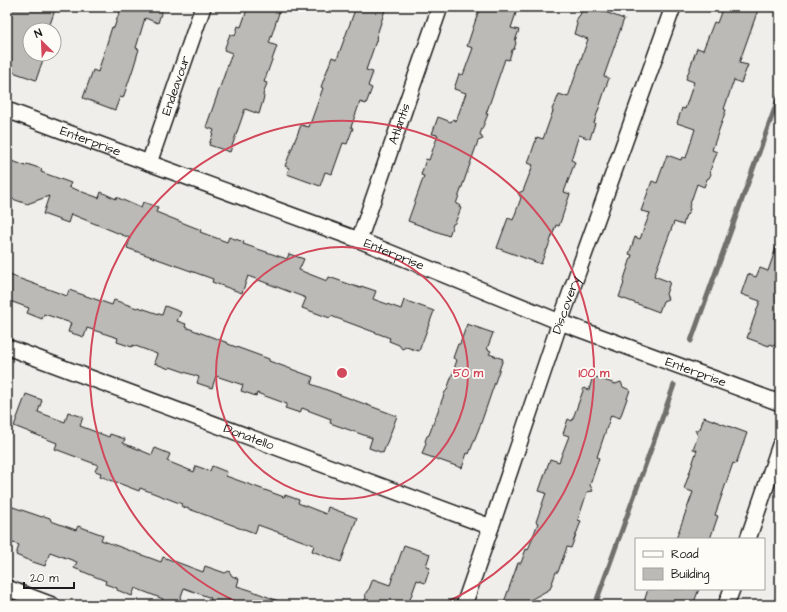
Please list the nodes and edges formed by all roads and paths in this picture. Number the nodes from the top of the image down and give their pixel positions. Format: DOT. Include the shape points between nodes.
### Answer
graph roads {
  1 [pos="203,7"];
  2 [pos="440,7"];
  3 [pos="673,7"];
  4 [pos="7,110"];
  5 [pos="149,163"];
  6 [pos="358,240"];
  7 [pos="560,322"];
  8 [pos="7,347"];
  9 [pos="780,402"];
  10 [pos="780,445"];
  11 [pos="491,527"];
  12 [pos="748,538"];
  13 [pos="7,588"];
  14 [pos="732,590"];
  15 [pos="52,605"];
  16 [pos="464,605"];
  17 [pos="726,605"];
  1 -- 5 [label="street, Endeavour"];
  2 -- 6 [label="street, Atlantis"];
  3 -- 7 [label="street, Discovery"];
  4 -- 5 [label="street, Enterprise"];
  5 -- 6 [label="street, Enterprise"];
  6 -- 7 [label="street, Enterprise"];
  7 -- 9 [label="street, Enterprise"];
  7 -- 11 [label="street, Discovery"];
  8 -- 11 [label="street, Donatello"];
  10 -- 12 [label="street"];
  11 -- 16 [label="street, Discovery"];
  13 -- 15 [label="street"];
  14 -- 17 [label="street"];
}
